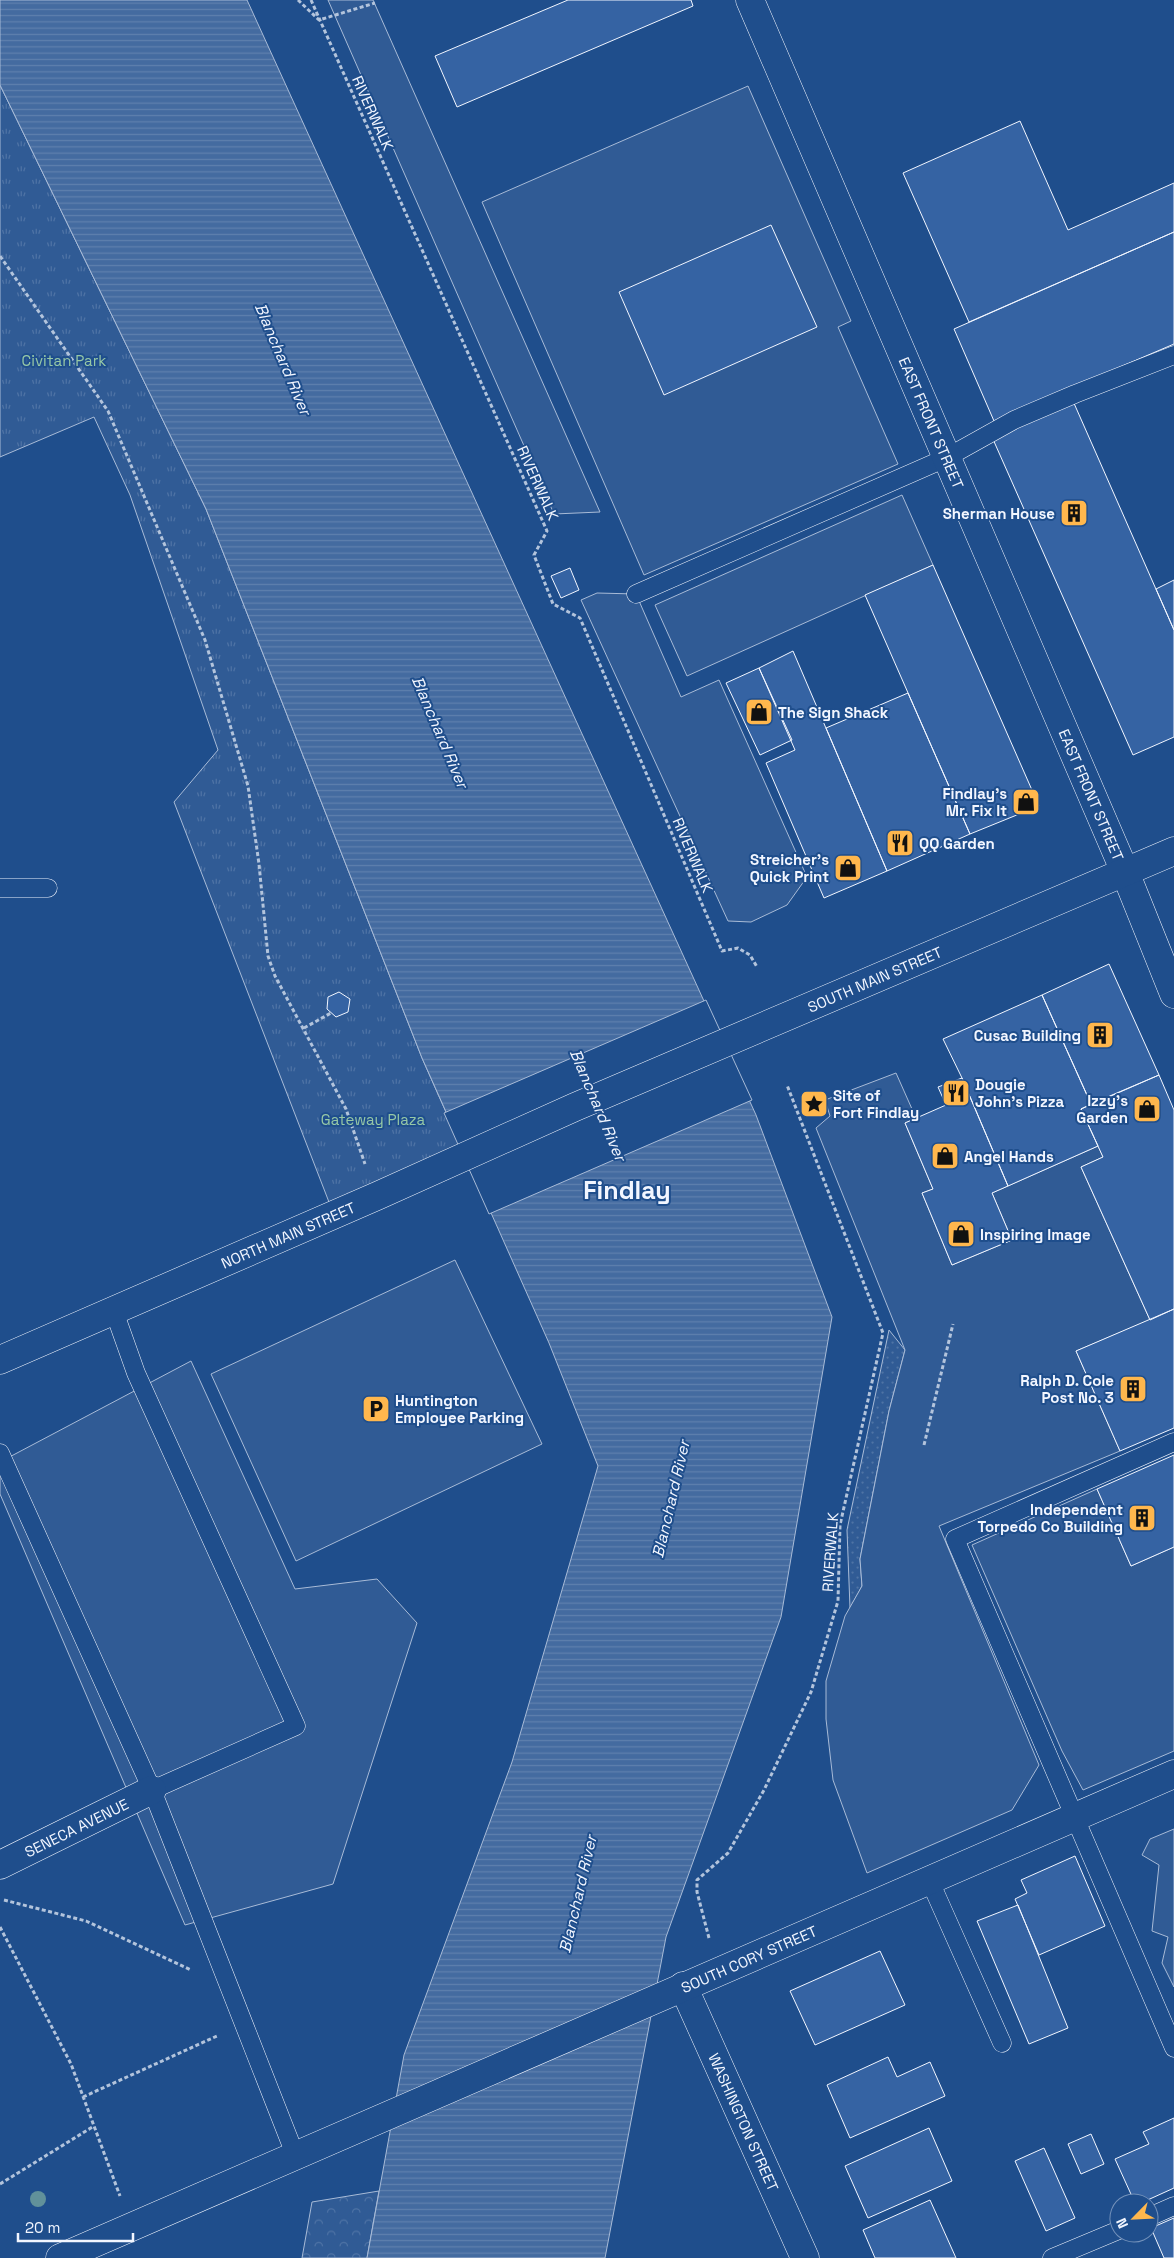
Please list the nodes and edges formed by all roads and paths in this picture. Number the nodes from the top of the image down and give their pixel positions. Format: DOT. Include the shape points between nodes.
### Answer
graph roads {
  1 [pos="298,0"];
  2 [pos="311,0"];
  3 [pos="750,0"];
  4 [pos="375,3"];
  5 [pos="319,20"];
  6 [pos="0,256"];
  7 [pos="1174,356"];
  8 [pos="946,458"];
  9 [pos="636,594"];
  10 [pos="1174,852"];
  11 [pos="1124,872"];
  12 [pos="0,888"];
  13 [pos="48,888"];
  14 [pos="757,967"];
  15 [pos="1174,994"];
  16 [pos="331,1013"];
  17 [pos="304,1028"];
  18 [pos="787,1085"];
  19 [pos="575,1107"];
  20 [pos="376,1196"];
  21 [pos="114,1311"];
  22 [pos="953,1324"];
  23 [pos="0,1360"];
  24 [pos="1174,1442"];
  25 [pos="924,1445"];
  26 [pos="0,1453"];
  27 [pos="1174,1774"];
  28 [pos="152,1790"];
  29 [pos="1075,1816"];
  30 [pos="0,1865"];
  31 [pos="929,1879"];
  32 [pos="0,1898"];
  33 [pos="0,1927"];
  34 [pos="717,1972"];
  35 [pos="684,1986"];
  36 [pos="230,1988"];
  37 [pos="244,2024"];
  38 [pos="1002,2043"];
  39 [pos="1174,2048"];
  40 [pos="83,2097"];
  41 [pos="94,2126"];
  42 [pos="296,2156"];
  43 [pos="0,2184"];
  44 [pos="1174,2206"];
  45 [pos="1159,2213"];
  46 [pos="131,2227"];
  47 [pos="1109,2234"];
  48 [pos="60,2258"];
  49 [pos="805,2258"];
  50 [pos="1052,2258"];
  1 -- 5 [label="path"];
  2 -- 5 [label="path, RIVERWALK"];
  3 -- 8 [label="main road, EAST FRONT STREET"];
  4 -- 5 [label="path"];
  5 -- 14 [label="path, RIVERWALK" via="547,531 534,555 553,604 580,618 722,951 738,948 750,955"];
  6 -- 17 [label="path" via="108,411 205,640 248,786 268,956 275,976"];
  7 -- 8 [label="lane" via="1014,420"];
  8 -- 9 [label="lane"];
  8 -- 11 [label="main road, EAST FRONT STREET"];
  10 -- 11 [label="main road, SOUTH MAIN STREET"];
  11 -- 15 [label="main road, EAST FRONT STREET"];
  11 -- 19 [label="main road, SOUTH MAIN STREET"];
  12 -- 13 [label="lane"];
  16 -- 17 [label="path"];
  17 -- 20 [label="path" via="346,1109"];
  18 -- 34 [label="path, RIVERWALK" via="883,1333 840,1525 838,1601 811,1692 764,1790 728,1853 697,1880 702,1916"];
  19 -- 20 [label="main road, NORTH MAIN STREET"];
  20 -- 21 [label="main road, NORTH MAIN STREET"];
  21 -- 23 [label="main road, NORTH MAIN STREET"];
  21 -- 28 [label="lane" via="136,1373 296,1726"];
  22 -- 25 [label="path"];
  24 -- 29 [label="lane" via="955,1538"];
  26 -- 28 [label="lane"];
  27 -- 29 [label="main road, SOUTH CORY STREET"];
  28 -- 30 [label="main road, SENECA AVENUE"];
  28 -- 36 [label="lane"];
  29 -- 31 [label="main road, SOUTH CORY STREET"];
  29 -- 39 [label="lane"];
  31 -- 34 [label="main road, SOUTH CORY STREET"];
  31 -- 38 [label="lane"];
  32 -- 36 [label="path" via="86,1921"];
  33 -- 40 [label="path" via="71,2064"];
  34 -- 35 [label="main road, SOUTH CORY STREET"];
  35 -- 42 [label="main road, SOUTH CORY STREET"];
  35 -- 49 [label="main road, WASHINGTON STREET"];
  36 -- 37 [label="lane"];
  37 -- 40 [label="path"];
  37 -- 42 [label="lane"];
  40 -- 41 [label="path"];
  41 -- 43 [label="path"];
  41 -- 46 [label="path"];
  42 -- 46 [label="main road, SOUTH CORY STREET"];
  44 -- 45 [label="lane"];
  46 -- 48 [label="main road, SOUTH CORY STREET"];
  47 -- 50 [label="lane"];
}
